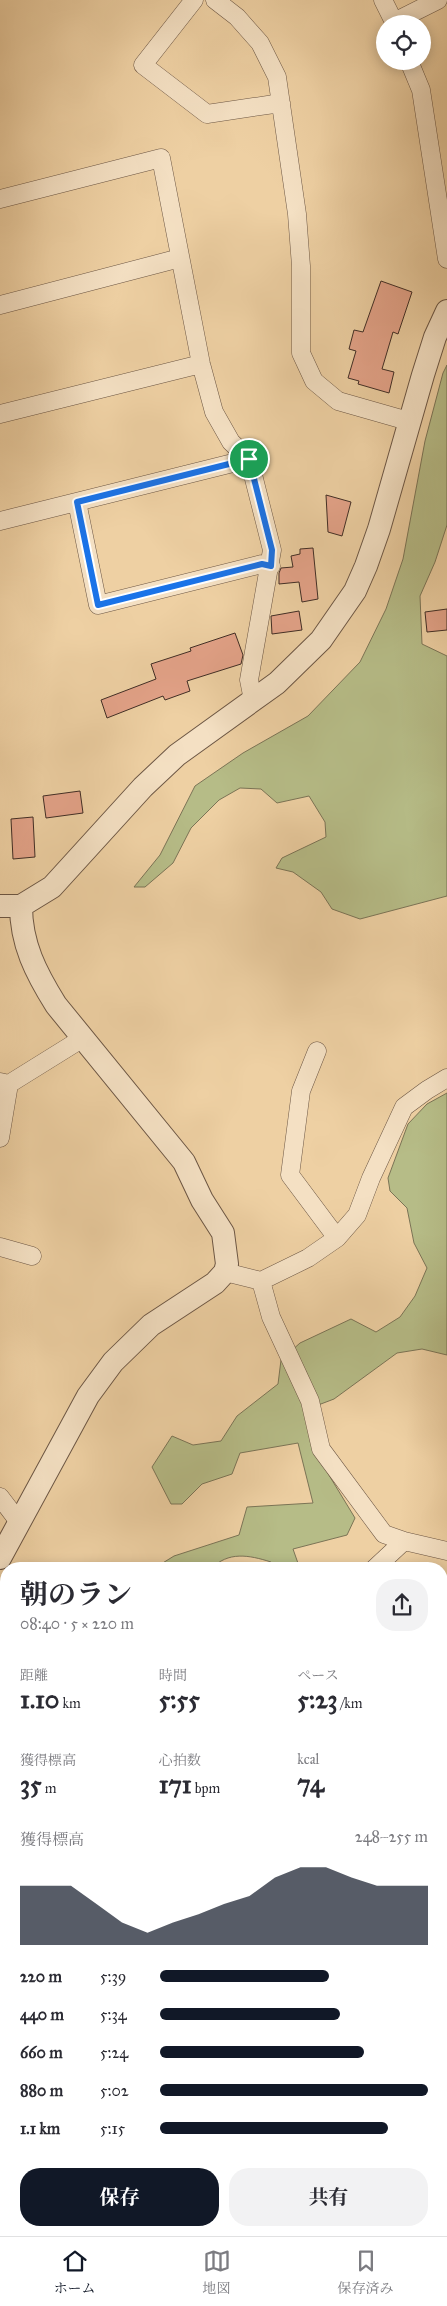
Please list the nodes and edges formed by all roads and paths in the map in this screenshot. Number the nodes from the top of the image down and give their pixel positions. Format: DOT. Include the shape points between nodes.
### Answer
graph roads {
  1 [pos="194,0"];
  2 [pos="215,0"];
  3 [pos="382,0"];
  4 [pos="438,0"];
  5 [pos="390,15"];
  6 [pos="409,15"];
  7 [pos="413,70"];
  8 [pos="281,103"];
  9 [pos="0,198"];
  10 [pos="180,258"];
  11 [pos="447,259"];
  12 [pos="0,305"];
  13 [pos="447,311"];
  14 [pos="201,364"];
  15 [pos="0,414"];
  16 [pos="408,421"];
  17 [pos="249,459"];
  18 [pos="77,502"];
  19 [pos="0,521"];
  20 [pos="271,566"];
  21 [pos="253,700"];
  22 [pos="11,906"];
  23 [pos="83,1038"];
  24 [pos="317,1051"];
  25 [pos="447,1078"];
  26 [pos="5,1083"];
  27 [pos="0,1138"];
  28 [pos="336,1238"];
  29 [pos="0,1247"];
  30 [pos="32,1256"];
  31 [pos="225,1272"];
  32 [pos="261,1281"];
  33 [pos="0,1497"];
  34 [pos="19,1522"];
  35 [pos="404,1541"];
  36 [pos="447,1551"];
  37 [pos="0,1558"];
  38 [pos="382,1562"];
  1 -- 8 [label="street" via="143,65 207,114"];
  2 -- 8 [label="street" via="237,17 260,43 277,76"];
  3 -- 5 [label="street"];
  4 -- 6 [label="street"];
  7 -- 11 [label="street" via="421,90"];
  8 -- 16 [label="street" via="297,214 301,353 314,381 338,400"];
  9 -- 10 [label="street" via="161,158"];
  10 -- 12 [label="street"];
  10 -- 14 [label="street"];
  13 -- 16 [label="street" via="435,337"];
  14 -- 15 [label="street"];
  14 -- 17 [label="street" via="214,412 231,442"];
  16 -- 21 [label="street" via="379,529 355,591 321,640 297,665"];
  17 -- 18 [label="street"];
  17 -- 20 [label="street" via="272,550"];
  18 -- 19 [label="street"];
  18 -- 20 [label="street" via="98,605 262,564"];
  20 -- 21 [label="street" via="249,680"];
  21 -- 22 [label="street" via="177,755 143,787 64,876 38,897"];
  22 -- 23 [label="street" via="39,978"];
  23 -- 26 [label="street"];
  23 -- 31 [label="street" via="184,1162 202,1200 223,1233"];
  24 -- 28 [label="street" via="302,1091 290,1175"];
  25 -- 28 [label="street" via="404,1107 371,1178 358,1216"];
  26 -- 27 [label="street"];
  28 -- 32 [label="street" via="308,1258"];
  29 -- 30 [label="street"];
  31 -- 32 [label="street"];
  31 -- 34 [label="street" via="215,1283 151,1325 113,1362 88,1396"];
  32 -- 35 [label="street" via="271,1318 310,1401 321,1449 384,1534"];
  33 -- 34 [label="street"];
  34 -- 37 [label="street"];
  35 -- 36 [label="street"];
  35 -- 38 [label="street"];
}
